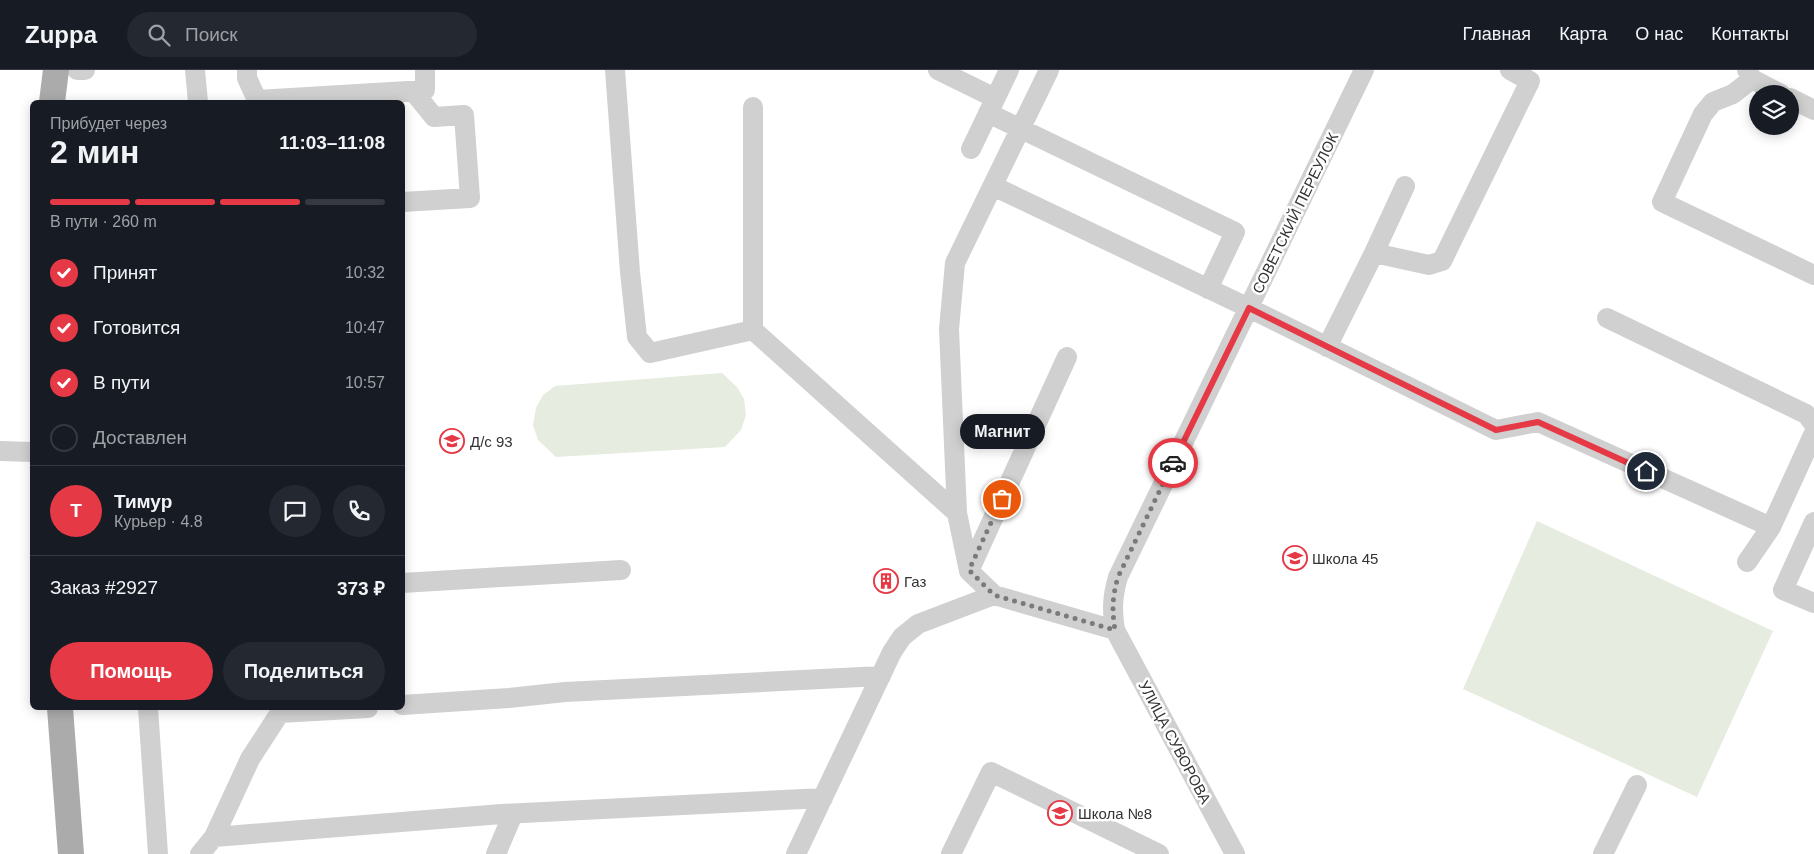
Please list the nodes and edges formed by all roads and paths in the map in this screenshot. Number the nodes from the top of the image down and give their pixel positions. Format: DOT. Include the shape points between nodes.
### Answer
graph roads {
  1 [pos="56,70"];
  2 [pos="77,70"];
  3 [pos="84,70"];
  4 [pos="195,70"];
  5 [pos="246,70"];
  6 [pos="425,70"];
  7 [pos="615,70"];
  8 [pos="938,70"];
  9 [pos="1009,70"];
  10 [pos="1049,70"];
  11 [pos="1510,70"];
  12 [pos="1357,72"];
  13 [pos="1749,75"];
  14 [pos="1766,85"];
  15 [pos="413,91"];
  16 [pos="52,100"];
  17 [pos="198,100"];
  18 [pos="301,100"];
  19 [pos="1799,102"];
  20 [pos="992,105"];
  21 [pos="753,106"];
  22 [pos="1814,110"];
  23 [pos="1021,128"];
  24 [pos="972,149"];
  25 [pos="993,186"];
  26 [pos="1405,186"];
  27 [pos="405,202"];
  28 [pos="1374,253"];
  29 [pos="1814,275"];
  30 [pos="1208,289"];
  31 [pos="1249,308"];
  32 [pos="1607,318"];
  33 [pos="753,330"];
  34 [pos="1327,347"];
  35 [pos="1066,357"];
  36 [pos="1814,424"];
  37 [pos="1814,433"];
  38 [pos="0,451"];
  39 [pos="30,452"];
  40 [pos="957,513"];
  41 [pos="1814,522"];
  42 [pos="1771,527"];
  43 [pos="1747,562"];
  44 [pos="621,570"];
  45 [pos="969,570"];
  46 [pos="405,583"];
  47 [pos="994,595"];
  48 [pos="1814,603"];
  49 [pos="1115,630"];
  50 [pos="881,676"];
  51 [pos="405,705"];
  52 [pos="60,710"];
  53 [pos="148,710"];
  54 [pos="281,710"];
  55 [pos="1637,785"];
  56 [pos="823,798"];
  57 [pos="514,814"];
  58 [pos="214,837"];
  59 [pos="72,854"];
  60 [pos="158,854"];
  61 [pos="200,854"];
  62 [pos="496,854"];
  63 [pos="796,854"];
  64 [pos="951,854"];
  65 [pos="1160,854"];
  66 [pos="1236,854"];
  67 [pos="1602,854"];
  1 -- 16 [label="main road"];
  2 -- 3 [label="street"];
  4 -- 17 [label="street"];
  5 -- 18 [label="street" via="257,100"];
  6 -- 15 [label="street" via="426,90"];
  7 -- 33 [label="street" via="637,337 650,353"];
  8 -- 20 [label="street"];
  9 -- 20 [label="street"];
  10 -- 23 [label="street"];
  11 -- 28 [label="street" via="1530,80 1442,261 1428,265"];
  12 -- 31 [label="street, СОВЕТСКИЙ ПЕРЕУЛОК"];
  13 -- 14 [label="street"];
  13 -- 29 [label="street" via="1733,94 1713,102 1702,114 1662,202"];
  15 -- 18 [label="street"];
  15 -- 27 [label="street" via="434,117 464,115 470,198"];
  19 -- 22 [label="street"];
  20 -- 23 [label="street"];
  20 -- 24 [label="street"];
  21 -- 33 [label="street"];
  23 -- 25 [label="street"];
  23 -- 30 [label="street" via="1235,232"];
  25 -- 30 [label="street"];
  25 -- 40 [label="street" via="955,263 949,329"];
  26 -- 28 [label="street"];
  28 -- 34 [label="street"];
  30 -- 31 [label="street"];
  31 -- 34 [label="street"];
  31 -- 49 [label="street, СОВЕТСКИЙ ПЕРЕУЛОК" via="1118,577 1112,610"];
  32 -- 36 [label="street" via="1806,414"];
  33 -- 40 [label="street"];
  34 -- 42 [label="street" via="1496,430 1538,422"];
  35 -- 45 [label="street"];
  37 -- 42 [label="street"];
  38 -- 39 [label="street"];
  40 -- 45 [label="street"];
  41 -- 48 [label="street" via="1783,590"];
  42 -- 43 [label="street"];
  44 -- 46 [label="street"];
  45 -- 47 [label="street"];
  47 -- 49 [label="street"];
  47 -- 50 [label="street" via="918,624 902,637"];
  49 -- 66 [label="street, УЛИЦА СУВОРОВА"];
  50 -- 51 [label="street" via="565,692"];
  50 -- 56 [label="street"];
  52 -- 59 [label="main road"];
  53 -- 60 [label="street"];
  54 -- 58 [label="street" via="250,759"];
  55 -- 67 [label="street"];
  56 -- 57 [label="street"];
  56 -- 63 [label="street"];
  57 -- 58 [label="street"];
  57 -- 62 [label="street"];
  58 -- 61 [label="street"];
  64 -- 65 [label="street" via="991,772"];
}
